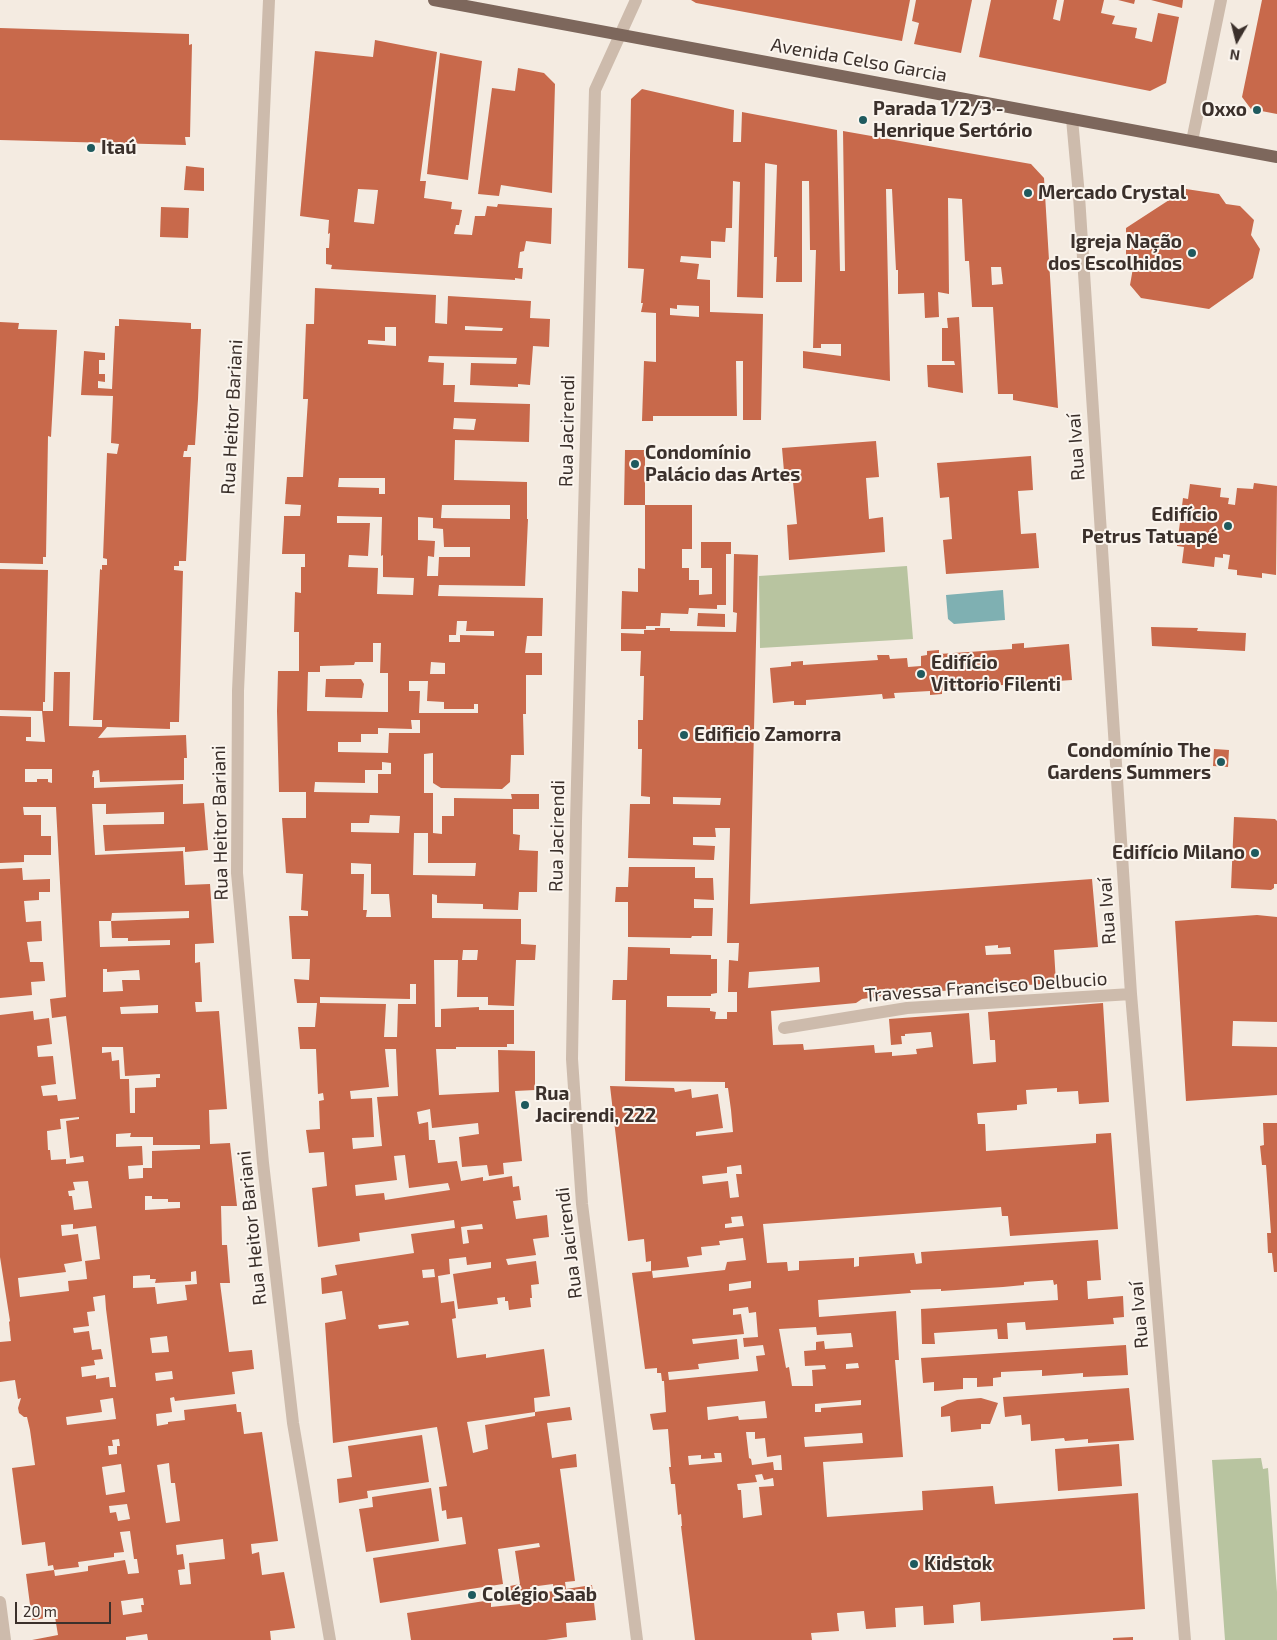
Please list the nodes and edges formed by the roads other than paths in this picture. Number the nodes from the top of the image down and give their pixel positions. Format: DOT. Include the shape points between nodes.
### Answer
graph roads {
  1 [pos="269,0"];
  2 [pos="434,0"];
  3 [pos="636,0"];
  4 [pos="1221,0"];
  5 [pos="620,35"];
  6 [pos="1072,119"];
  7 [pos="1192,141"];
  8 [pos="1277,157"];
  9 [pos="1131,994"];
  10 [pos="784,1028"];
  11 [pos="0,1602"];
  12 [pos="5,1640"];
  13 [pos="330,1640"];
  14 [pos="637,1640"];
  15 [pos="1185,1640"];
  1 -- 13 [label="street, Rua Heitor Bariani" via="238,691 237,873 263,1163 293,1423"];
  2 -- 5 [label="main road, Avenida Celso Garcia"];
  3 -- 5 [label="street, Rua Jacirendi"];
  4 -- 7 [label="street"];
  5 -- 6 [label="main road, Avenida Celso Garcia"];
  5 -- 14 [label="street, Rua Jacirendi" via="595,90 572,1059 582,1204"];
  6 -- 7 [label="main road, Avenida Celso Garcia"];
  6 -- 9 [label="street, Rua Ivaí"];
  7 -- 8 [label="main road, Avenida Celso Garcia"];
  9 -- 10 [label="street, Travessa Francisco Delbucio" via="907,1008"];
  9 -- 15 [label="street, Rua Ivaí"];
  11 -- 12 [label="street"];
}
